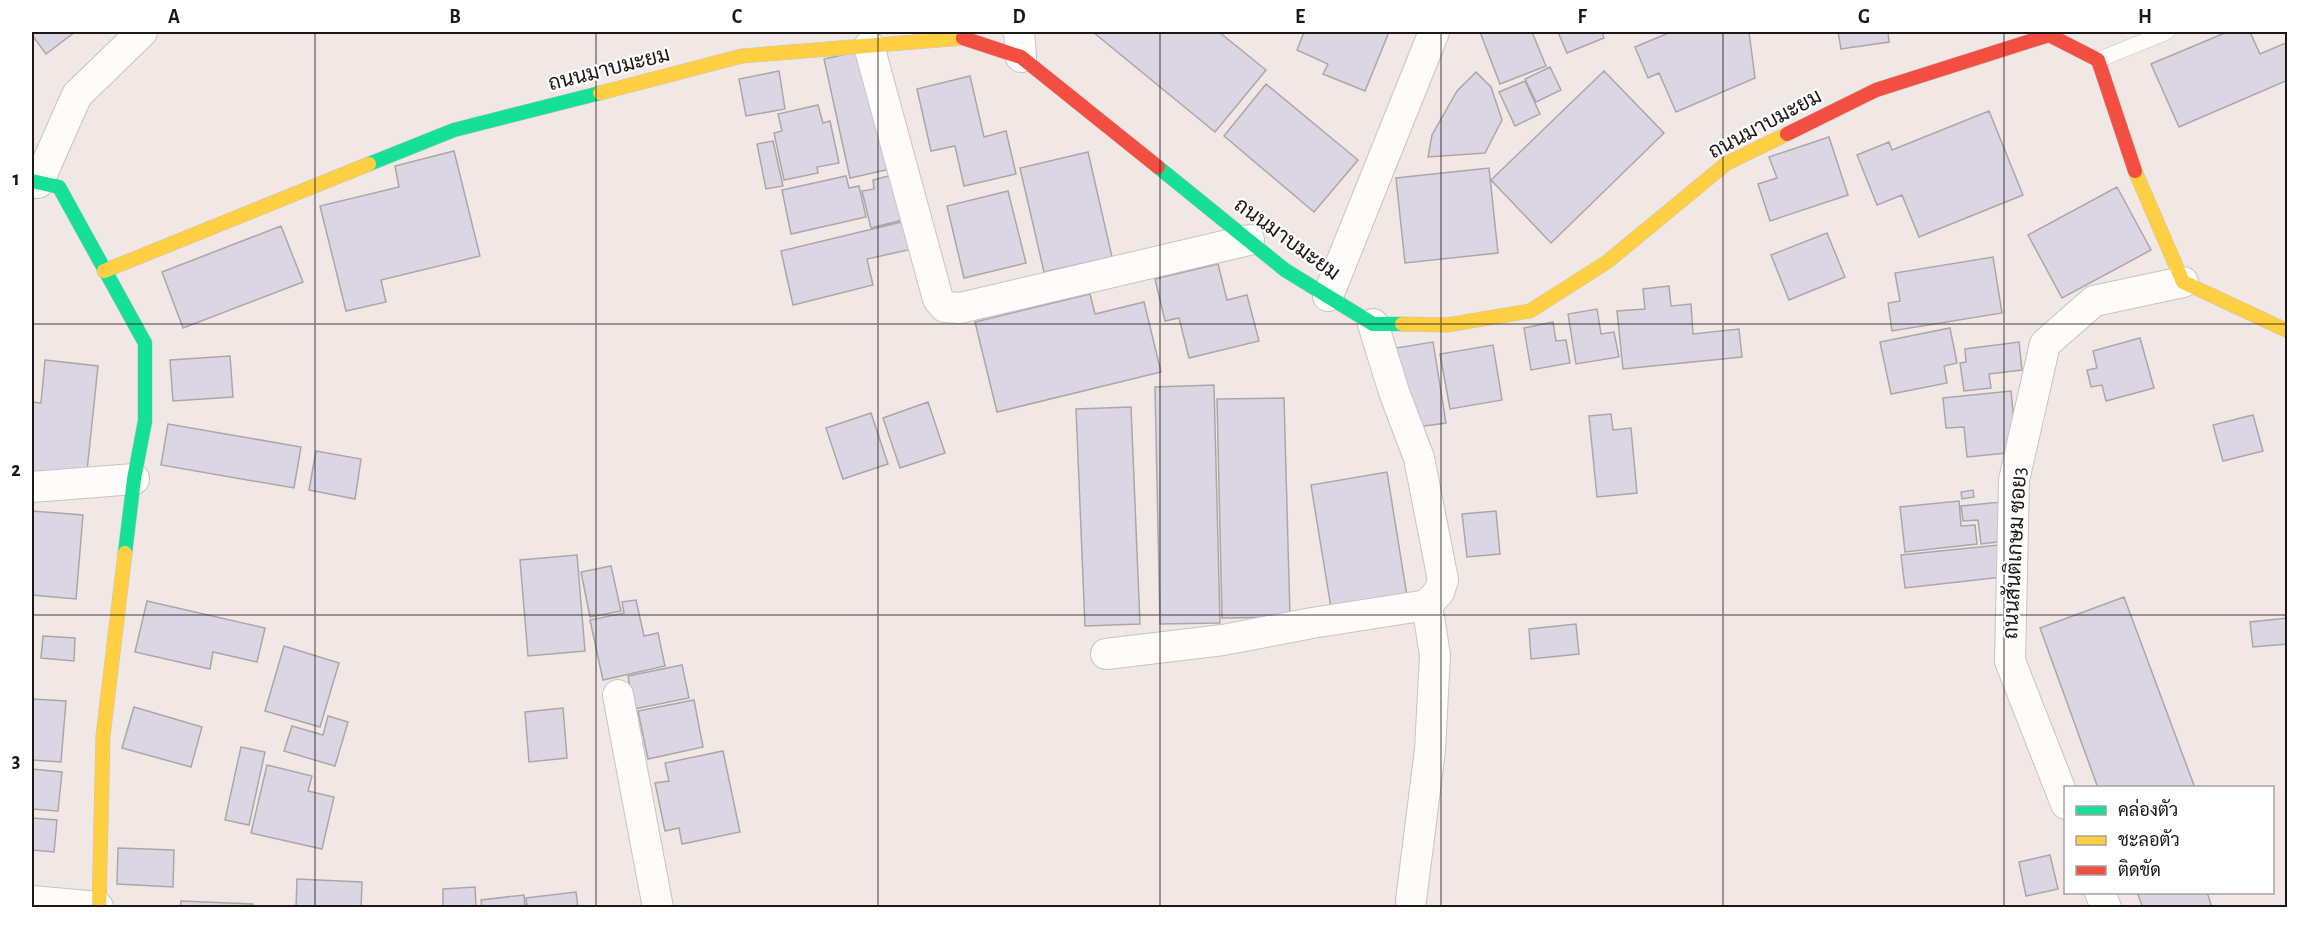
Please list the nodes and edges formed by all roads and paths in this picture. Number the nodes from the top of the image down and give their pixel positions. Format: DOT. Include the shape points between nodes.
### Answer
graph roads {
  1 [pos="142,32"];
  2 [pos="1434,32"];
  3 [pos="2167,32"];
  4 [pos="1020,44"];
  5 [pos="869,46"];
  6 [pos="2098,60"];
  7 [pos="35,182"];
  8 [pos="1249,240"];
  9 [pos="104,271"];
  10 [pos="2183,282"];
  11 [pos="1328,296"];
  12 [pos="1374,324"];
  13 [pos="2288,331"];
  14 [pos="134,479"];
  15 [pos="32,487"];
  16 [pos="1427,604"];
  17 [pos="1106,654"];
  18 [pos="618,695"];
  19 [pos="2064,799"];
  20 [pos="32,901"];
  21 [pos="1411,901"];
  22 [pos="98,907"];
  23 [pos="658,908"];
  1 -- 7 [label="street" via="77,95"];
  2 -- 11 [label="street"];
  3 -- 6 [label="lane"];
  4 -- 5 [label="street, ถนนมาบมะยม" via="965,38"];
  4 -- 8 [label="street, ถนนมาบมะยม"];
  5 -- 8 [label="street" via="938,299 945,308 960,308"];
  5 -- 9 [label="street, ถนนมาบมะยม" via="742,56 454,130"];
  6 -- 10 [label="street" via="2132,164"];
  6 -- 12 [label="street, ถนนมาบมะยม" via="2049,34 1876,90 1727,163 1606,262 1530,311 1448,325"];
  7 -- 9 [label="street" via="59,187"];
  8 -- 11 [label="street, ถนนมาบมะยม" via="1286,270"];
  9 -- 14 [label="street" via="145,343 145,421"];
  10 -- 13 [label="street"];
  10 -- 19 [label="street, ถนนสันติเกษม ซอย3" via="2094,301 2045,344 2014,480 2010,662"];
  11 -- 12 [label="street, ถนนมาบมะยม"];
  12 -- 16 [label="street" via="1419,458 1443,580 1439,592"];
  14 -- 15 [label="street"];
  14 -- 22 [label="street" via="103,736"];
  16 -- 17 [label="street" via="1223,640"];
  16 -- 21 [label="street" via="1435,667 1430,750"];
  18 -- 23 [label="street"];
  20 -- 22 [label="street"];
}
